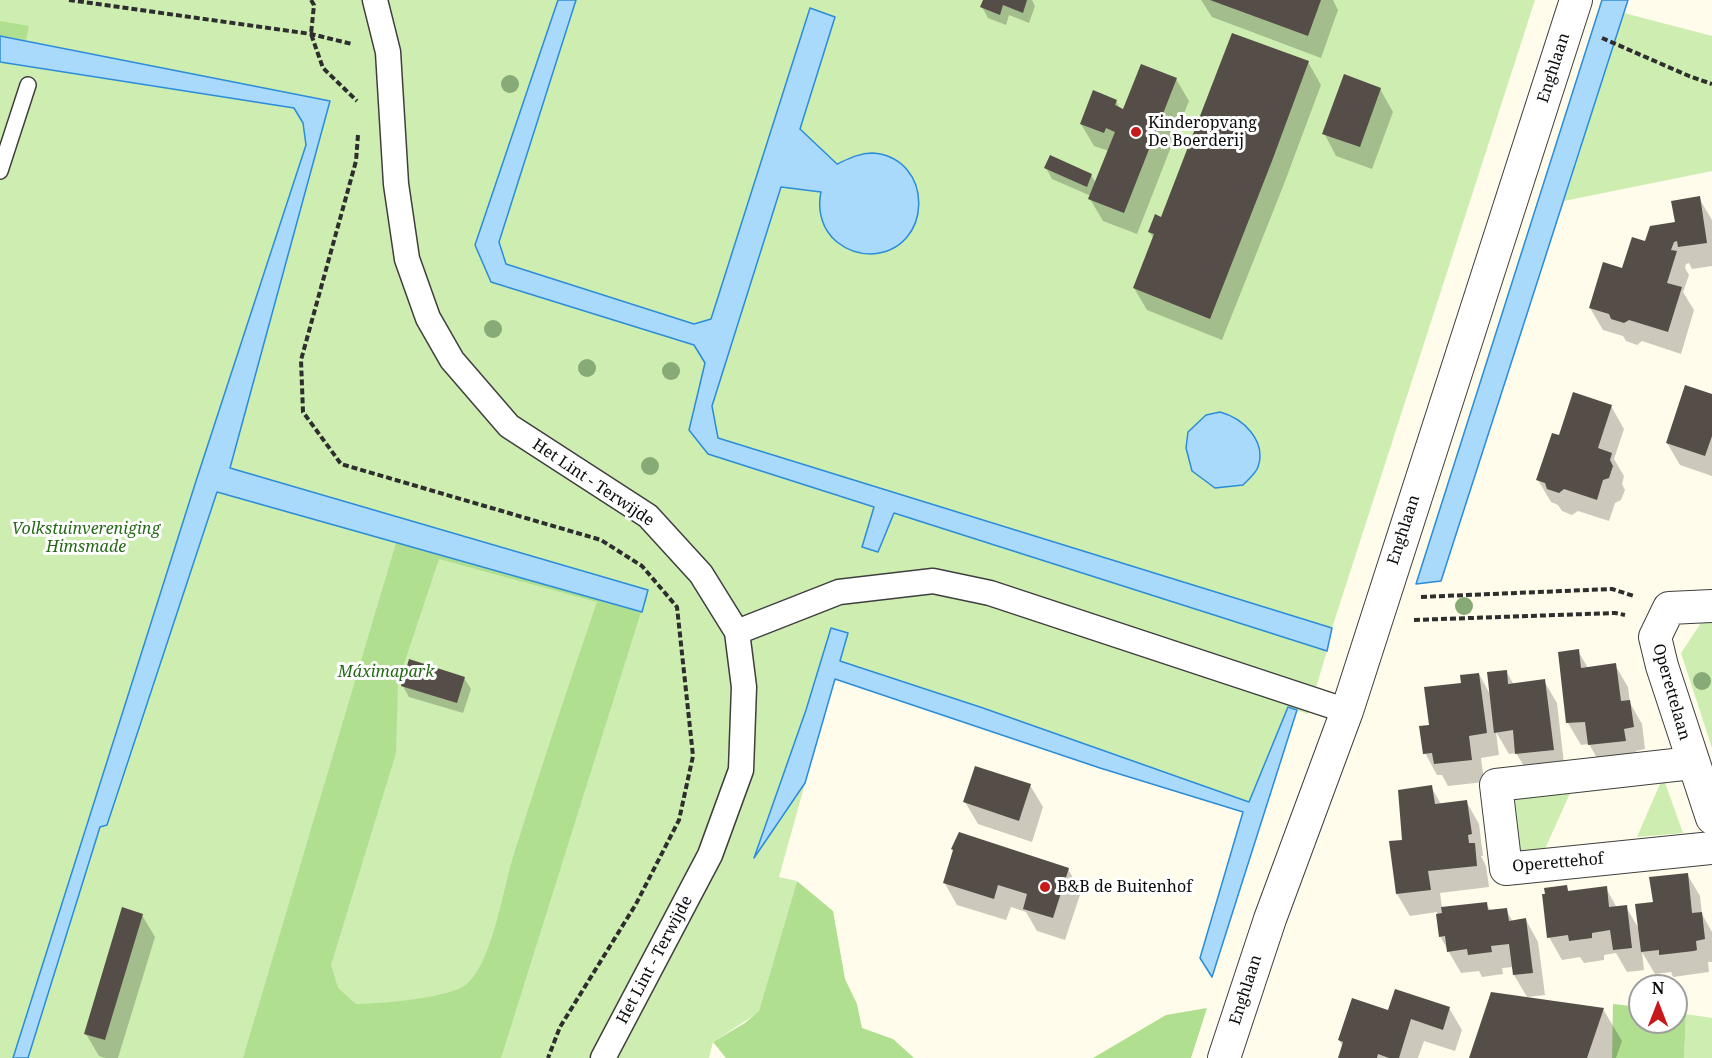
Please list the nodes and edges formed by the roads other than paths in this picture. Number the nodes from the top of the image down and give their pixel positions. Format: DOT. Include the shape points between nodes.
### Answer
graph roads {
  1 [pos="375,0"];
  2 [pos="1572,12"];
  3 [pos="28,85"];
  4 [pos="0,171"];
  5 [pos="1712,606"];
  6 [pos="737,632"];
  7 [pos="1347,711"];
  8 [pos="1692,763"];
  9 [pos="1712,818"];
  10 [pos="1712,848"];
  11 [pos="603,1058"];
  12 [pos="1224,1058"];
  1 -- 6 [label="street, Het Lint - Terwijde" via="388,52 396,184 407,259 428,318 452,360 509,426 648,516 701,574"];
  2 -- 7 [label="street, Enghlaan"];
  3 -- 4 [label="lane"];
  5 -- 8 [label="street, Operettelaan" via="1665,615 1655,637"];
  6 -- 7 [label="street" via="839,592 933,581 990,593"];
  6 -- 11 [label="street, Het Lint - Terwijde" via="744,687 741,770 710,855"];
  7 -- 12 [label="street, Enghlaan" via="1270,919"];
  8 -- 9 [label="street, Operettelaan"];
  8 -- 10 [label="street, Operettehof" via="1496,785 1506,870"];
}
